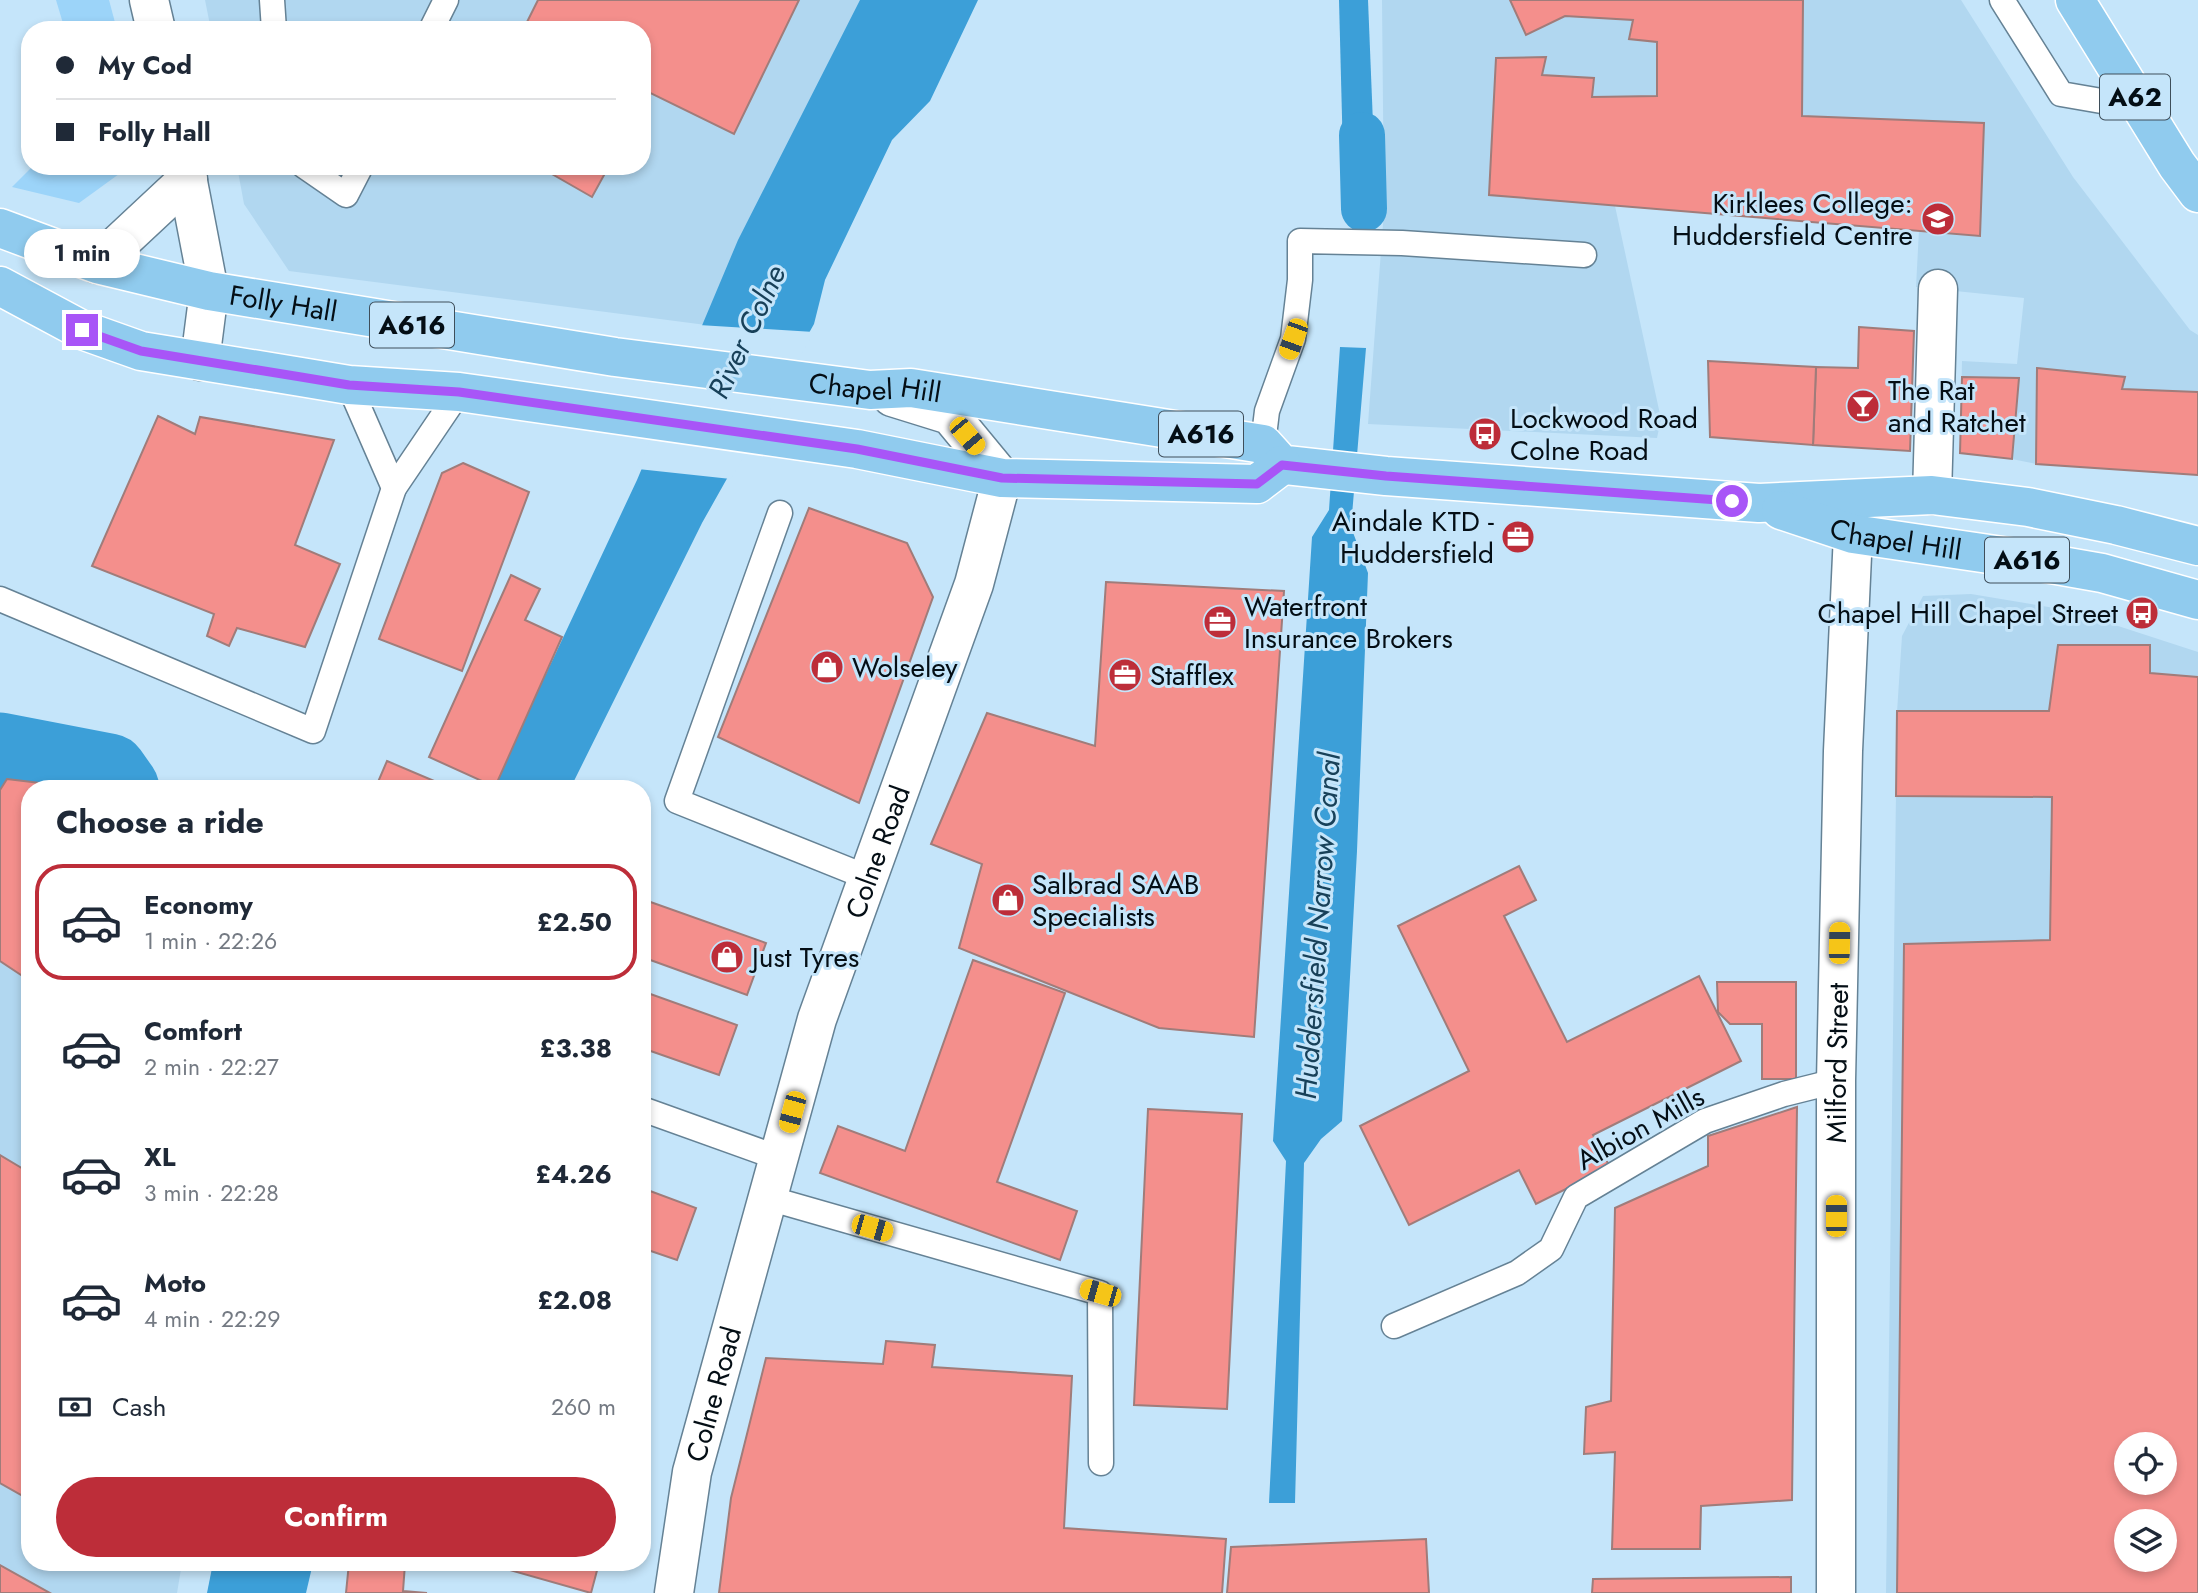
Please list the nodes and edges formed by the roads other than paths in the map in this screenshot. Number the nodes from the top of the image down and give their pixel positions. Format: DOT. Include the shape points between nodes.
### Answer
graph roads {
  1 [pos="149,0"];
  2 [pos="272,0"];
  3 [pos="446,0"];
  4 [pos="2002,0"];
  5 [pos="2075,0"];
  6 [pos="154,21"];
  7 [pos="273,21"];
  8 [pos="436,21"];
  9 [pos="2141,108"];
  10 [pos="185,175"];
  11 [pos="187,175"];
  12 [pos="317,175"];
  13 [pos="356,175"];
  14 [pos="2198,193"];
  15 [pos="0,228"];
  16 [pos="1584,255"];
  17 [pos="97,264"];
  18 [pos="0,286"];
  19 [pos="1938,289"];
  20 [pos="209,291"];
  21 [pos="200,360"];
  22 [pos="793,380"];
  23 [pos="349,385"];
  24 [pos="870,390"];
  25 [pos="459,392"];
  26 [pos="1277,458"];
  27 [pos="1002,478"];
  28 [pos="394,488"];
  29 [pos="1932,495"];
  30 [pos="1759,503"];
  31 [pos="780,513"];
  32 [pos="1853,534"];
  33 [pos="2198,546"];
  34 [pos="0,600"];
  35 [pos="2198,600"];
  36 [pos="869,878"];
  37 [pos="1836,1081"];
  38 [pos="651,1112"];
  39 [pos="779,1158"];
  40 [pos="768,1198"];
  41 [pos="1394,1326"];
  42 [pos="1101,1463"];
  43 [pos="674,1593"];
  44 [pos="1836,1593"];
  1 -- 6 [label="main road"];
  2 -- 7 [label="lane"];
  3 -- 8 [label="lane"];
  4 -- 9 [label="lane" via="2061,94"];
  5 -- 9 [label="main road, A62"];
  9 -- 14 [label="main road, A62"];
  10 -- 17 [label="main road"];
  11 -- 20 [label="main road"];
  12 -- 13 [label="lane" via="346,195"];
  15 -- 17 [label="main road, Folly Hall / A616"];
  16 -- 26 [label="lane" via="1300,241 1293,339 1267,411"];
  17 -- 20 [label="main road, Folly Hall / A616"];
  18 -- 21 [label="main road, A616" via="82,330 141,351"];
  19 -- 29 [label="main road"];
  20 -- 21 [label="main road"];
  20 -- 22 [label="main road, Folly Hall / A616" via="615,357"];
  21 -- 23 [label="main road, A616"];
  22 -- 24 [label="main road, Chapel Hill / A616"];
  23 -- 25 [label="main road, A616"];
  23 -- 28 [label="lane"];
  24 -- 26 [label="main road, Chapel Hill / A616" via="911,388"];
  24 -- 27 [label="main road" via="950,415"];
  25 -- 27 [label="main road, A616" via="857,449"];
  25 -- 28 [label="lane"];
  26 -- 27 [label="main road, A616" via="1257,484"];
  26 -- 30 [label="main road, Chapel Hill / A616" via="1386,476"];
  27 -- 36 [label="main road, Colne Road" via="974,584"];
  28 -- 34 [label="lane" via="313,731"];
  29 -- 30 [label="main road, Chapel Hill / A616"];
  29 -- 33 [label="main road, Chapel Hill / A616" via="2116,524"];
  30 -- 32 [label="main road, Chapel Hill / A616"];
  31 -- 36 [label="lane" via="677,801"];
  32 -- 35 [label="main road, Chapel Hill / A616" via="2102,573"];
  32 -- 37 [label="main road, Milford Street"];
  36 -- 39 [label="main road, Colne Road" via="817,1019"];
  37 -- 41 [label="lane, Albion Mills" via="1784,1094 1681,1135 1576,1197 1551,1249 1517,1273"];
  37 -- 44 [label="main road, Milford Street"];
  38 -- 39 [label="lane"];
  39 -- 40 [label="main road, Colne Road"];
  40 -- 42 [label="lane" via="1100,1293"];
  40 -- 43 [label="main road, Colne Road" via="692,1472"];
}
